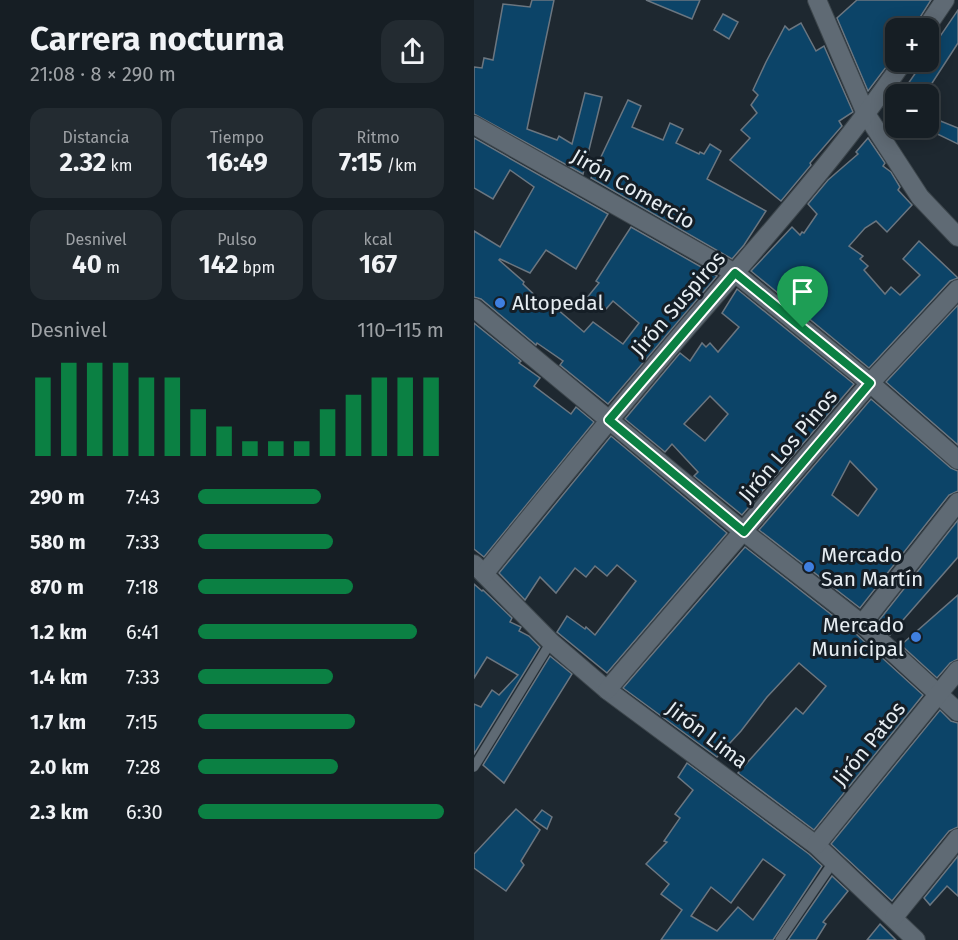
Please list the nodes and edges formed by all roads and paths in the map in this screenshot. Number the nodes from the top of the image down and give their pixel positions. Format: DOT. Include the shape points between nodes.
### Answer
graph roads {
  1 [pos="817,0"];
  2 [pos="945,0"];
  3 [pos="933,18"];
  4 [pos="896,72"];
  5 [pos="866,114"];
  6 [pos="474,125"];
  7 [pos="958,237"];
  8 [pos="735,273"];
  9 [pos="958,289"];
  10 [pos="474,308"];
  11 [pos="870,383"];
  12 [pos="609,420"];
  13 [pos="958,460"];
  14 [pos="958,502"];
  15 [pos="744,532"];
  16 [pos="479,569"];
  17 [pos="862,624"];
  18 [pos="551,642"];
  19 [pos="958,670"];
  20 [pos="608,690"];
  21 [pos="938,695"];
  22 [pos="958,712"];
  23 [pos="474,768"];
  24 [pos="958,838"];
  25 [pos="816,845"];
  26 [pos="834,861"];
  27 [pos="894,917"];
  28 [pos="780,940"];
  29 [pos="916,940"];
  1 -- 5 [label="street"];
  2 -- 3 [label="street"];
  4 -- 5 [label="street, Jirón Suspiros"];
  5 -- 7 [label="street" via="920,197"];
  5 -- 8 [label="street, Jirón Suspiros"];
  6 -- 8 [label="street, Jirón Comercio"];
  8 -- 11 [label="street, Jirón Comercio"];
  8 -- 12 [label="street, Jirón Suspiros"];
  9 -- 11 [label="street, Jirón Los Pinos"];
  10 -- 12 [label="street"];
  11 -- 13 [label="street, Jirón Comercio"];
  11 -- 15 [label="street, Jirón Los Pinos"];
  12 -- 15 [label="street"];
  12 -- 16 [label="street, Jirón Suspiros"];
  14 -- 17 [label="street"];
  15 -- 17 [label="street"];
  15 -- 20 [label="street, Jirón Los Pinos"];
  16 -- 18 [label="street, Jirón Lima"];
  17 -- 21 [label="street"];
  18 -- 20 [label="street, Jirón Lima"];
  18 -- 23 [label="lane"];
  19 -- 21 [label="street, Jirón Patos"];
  20 -- 25 [label="street, Jirón Lima"];
  21 -- 22 [label="street"];
  21 -- 25 [label="street, Jirón Patos"];
  24 -- 27 [label="street"];
  25 -- 26 [label="street, Jirón Lima"];
  26 -- 27 [label="street, Jirón Lima"];
  26 -- 28 [label="lane"];
  27 -- 29 [label="street, Jirón Lima"];
}
